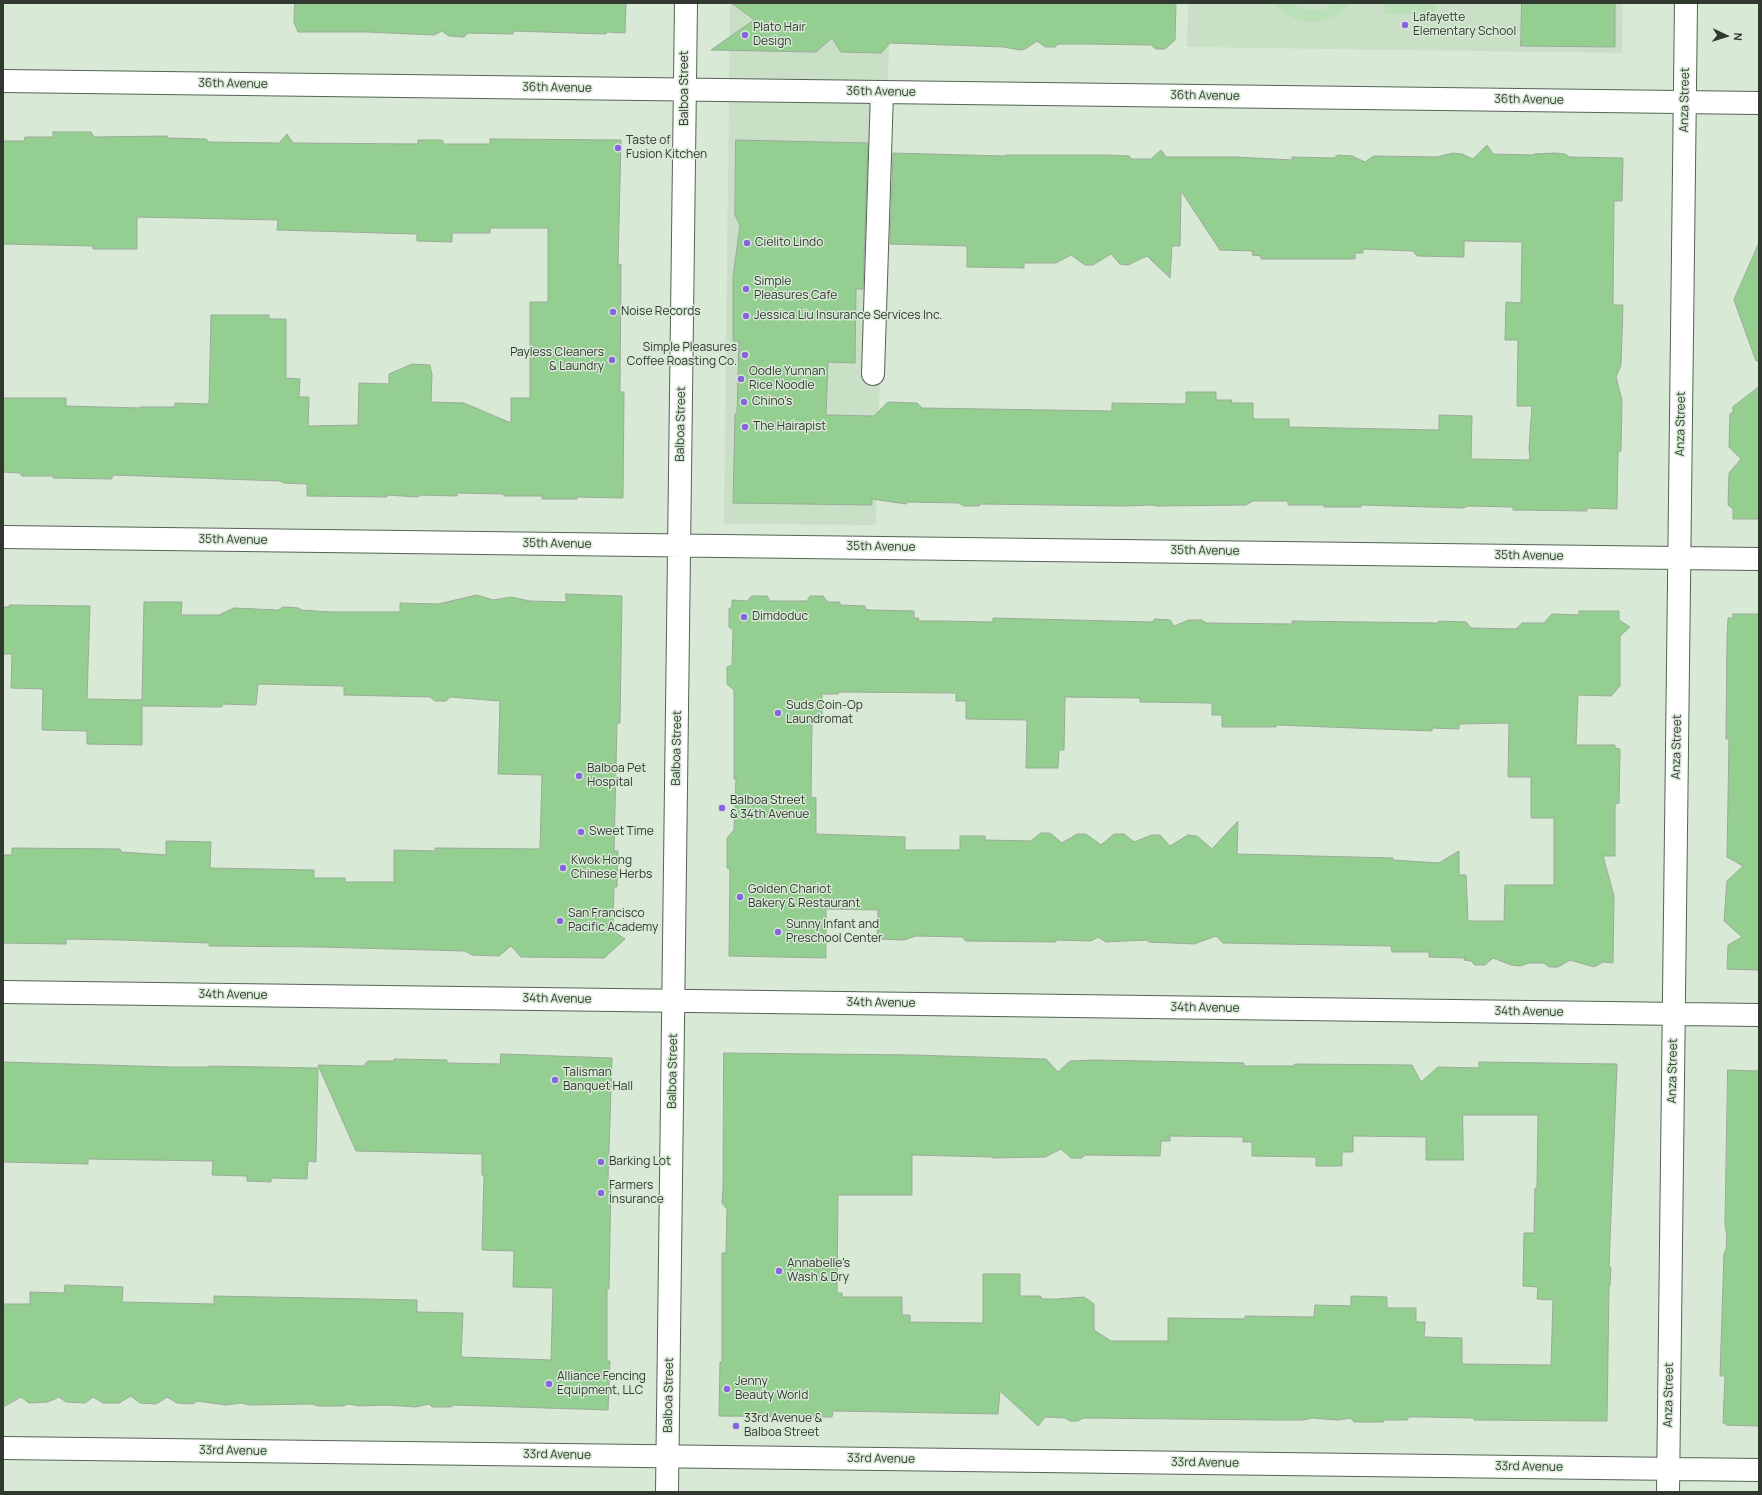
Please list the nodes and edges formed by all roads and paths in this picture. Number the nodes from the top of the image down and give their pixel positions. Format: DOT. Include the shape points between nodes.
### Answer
graph roads {
  1 [pos="686,3"];
  2 [pos="1686,3"];
  3 [pos="3,81"];
  4 [pos="685,89"];
  5 [pos="882,92"];
  6 [pos="1685,102"];
  7 [pos="1759,103"];
  8 [pos="873,374"];
  9 [pos="3,537"];
  10 [pos="680,545"];
  11 [pos="1679,558"];
  12 [pos="1759,559"];
  13 [pos="3,992"];
  14 [pos="674,1001"];
  15 [pos="1674,1013"];
  16 [pos="1759,1015"];
  17 [pos="3,1448"];
  18 [pos="668,1457"];
  19 [pos="1668,1469"];
  20 [pos="1759,1470"];
  21 [pos="668,1492"];
  22 [pos="1668,1492"];
  1 -- 4 [label="street, Balboa Street"];
  2 -- 6 [label="street, Anza Street"];
  3 -- 4 [label="street, 36th Avenue"];
  4 -- 5 [label="street, 36th Avenue"];
  4 -- 10 [label="street, Balboa Street"];
  5 -- 6 [label="street, 36th Avenue"];
  5 -- 8 [label="street"];
  6 -- 7 [label="street, 36th Avenue"];
  6 -- 11 [label="street, Anza Street"];
  9 -- 10 [label="street, 35th Avenue"];
  10 -- 11 [label="street, 35th Avenue"];
  10 -- 14 [label="street, Balboa Street"];
  11 -- 12 [label="street, 35th Avenue"];
  11 -- 15 [label="street, Anza Street"];
  13 -- 14 [label="street, 34th Avenue"];
  14 -- 15 [label="street, 34th Avenue"];
  14 -- 18 [label="street, Balboa Street"];
  15 -- 16 [label="street, 34th Avenue"];
  15 -- 19 [label="street, Anza Street"];
  17 -- 18 [label="street, 33rd Avenue"];
  18 -- 19 [label="street, 33rd Avenue"];
  18 -- 21 [label="street, Balboa Street"];
  19 -- 20 [label="street, 33rd Avenue"];
  19 -- 22 [label="street, Anza Street"];
}
